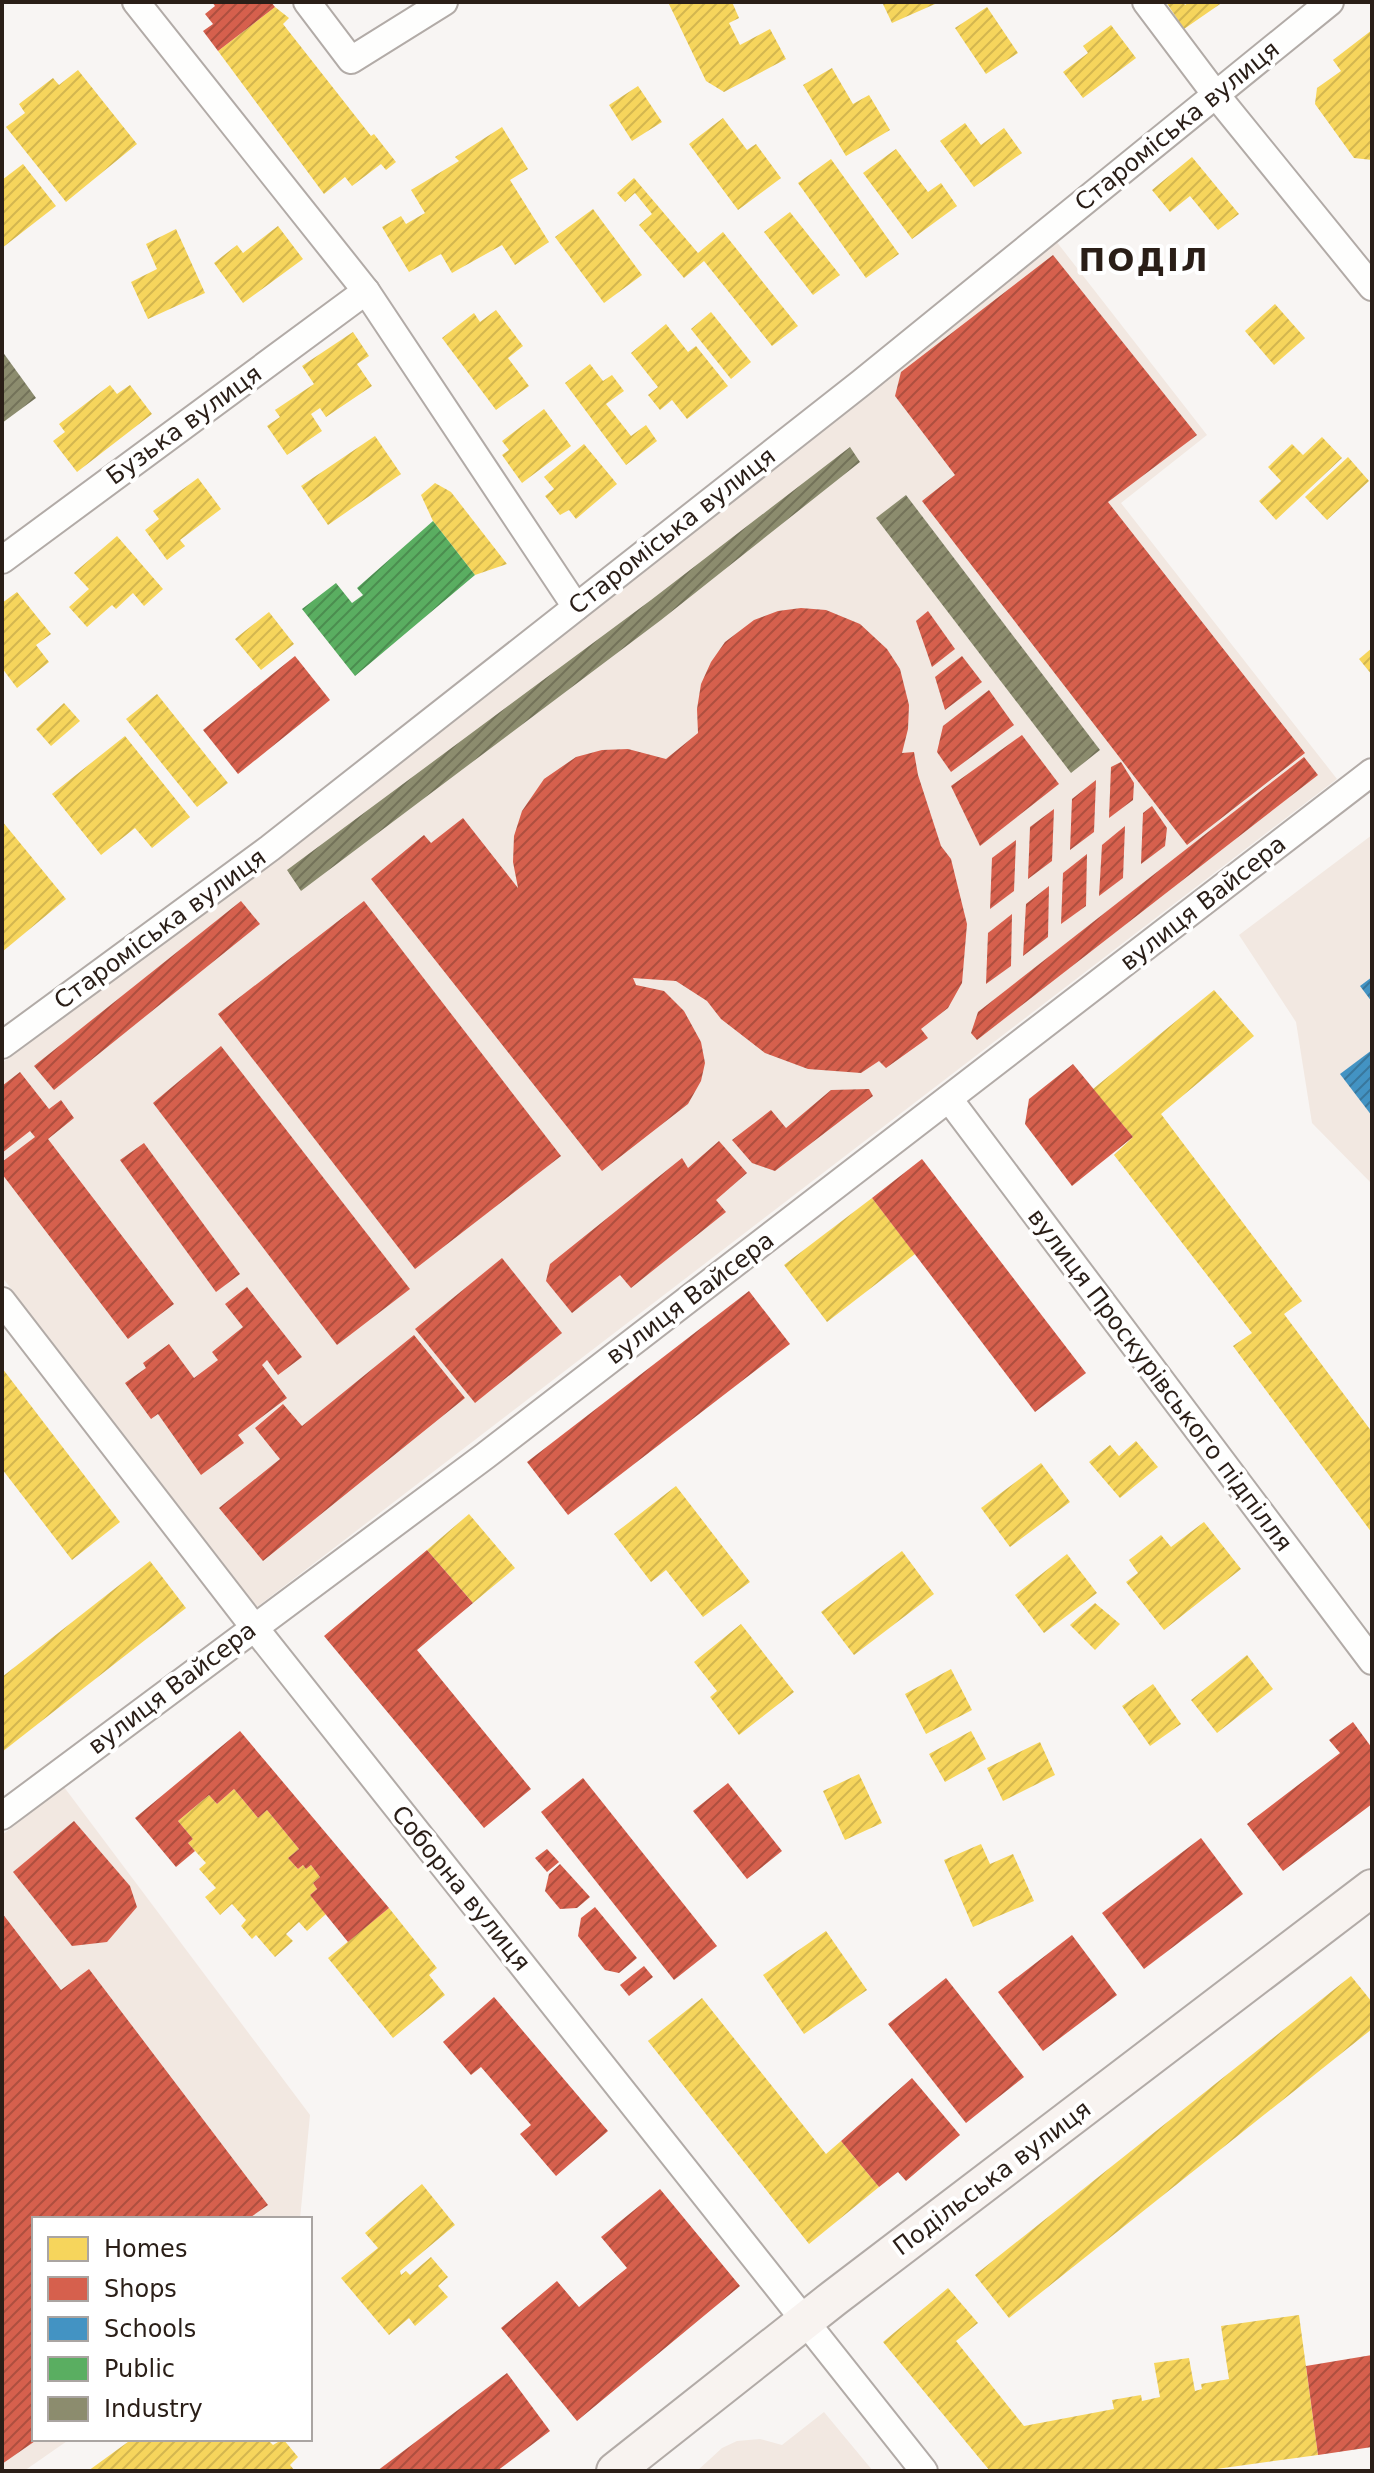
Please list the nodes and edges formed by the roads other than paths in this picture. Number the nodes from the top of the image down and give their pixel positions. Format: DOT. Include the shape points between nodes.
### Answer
graph roads {
  1 [pos="136,2"];
  2 [pos="307,2"];
  3 [pos="444,2"];
  4 [pos="1146,2"];
  5 [pos="1330,2"];
  6 [pos="1216,95"];
  7 [pos="1372,287"];
  8 [pos="366,291"];
  9 [pos="2,560"];
  10 [pos="576,607"];
  11 [pos="1372,772"];
  12 [pos="2,1045"];
  13 [pos="949,1099"];
  14 [pos="2,1301"];
  15 [pos="254,1627"];
  16 [pos="1372,1661"];
  17 [pos="2,1816"];
  18 [pos="1372,1888"];
  19 [pos="806,2320"];
  20 [pos="615,2471"];
  21 [pos="924,2471"];
  1 -- 8 [label="street"];
  2 -- 3 [label="street" via="351,60"];
  4 -- 6 [label="street"];
  5 -- 6 [label="street, Староміська вулиця"];
  6 -- 7 [label="street"];
  6 -- 10 [label="street, Староміська вулиця"];
  8 -- 9 [label="street, Бузька вулиця"];
  8 -- 10 [label="street"];
  10 -- 12 [label="street, Староміська вулиця" via="270,848"];
  11 -- 13 [label="street, вулиця Вайсера"];
  13 -- 15 [label="street, вулиця Вайсера"];
  13 -- 16 [label="street, вулиця Проскурівського підпілля"];
  14 -- 15 [label="street, Соборна вулиця"];
  15 -- 17 [label="street, вулиця Вайсера"];
  15 -- 19 [label="street, Соборна вулиця"];
  18 -- 19 [label="street, Подільська вулиця"];
  19 -- 20 [label="street, Подільська вулиця"];
  19 -- 21 [label="street, Соборна вулиця"];
}
